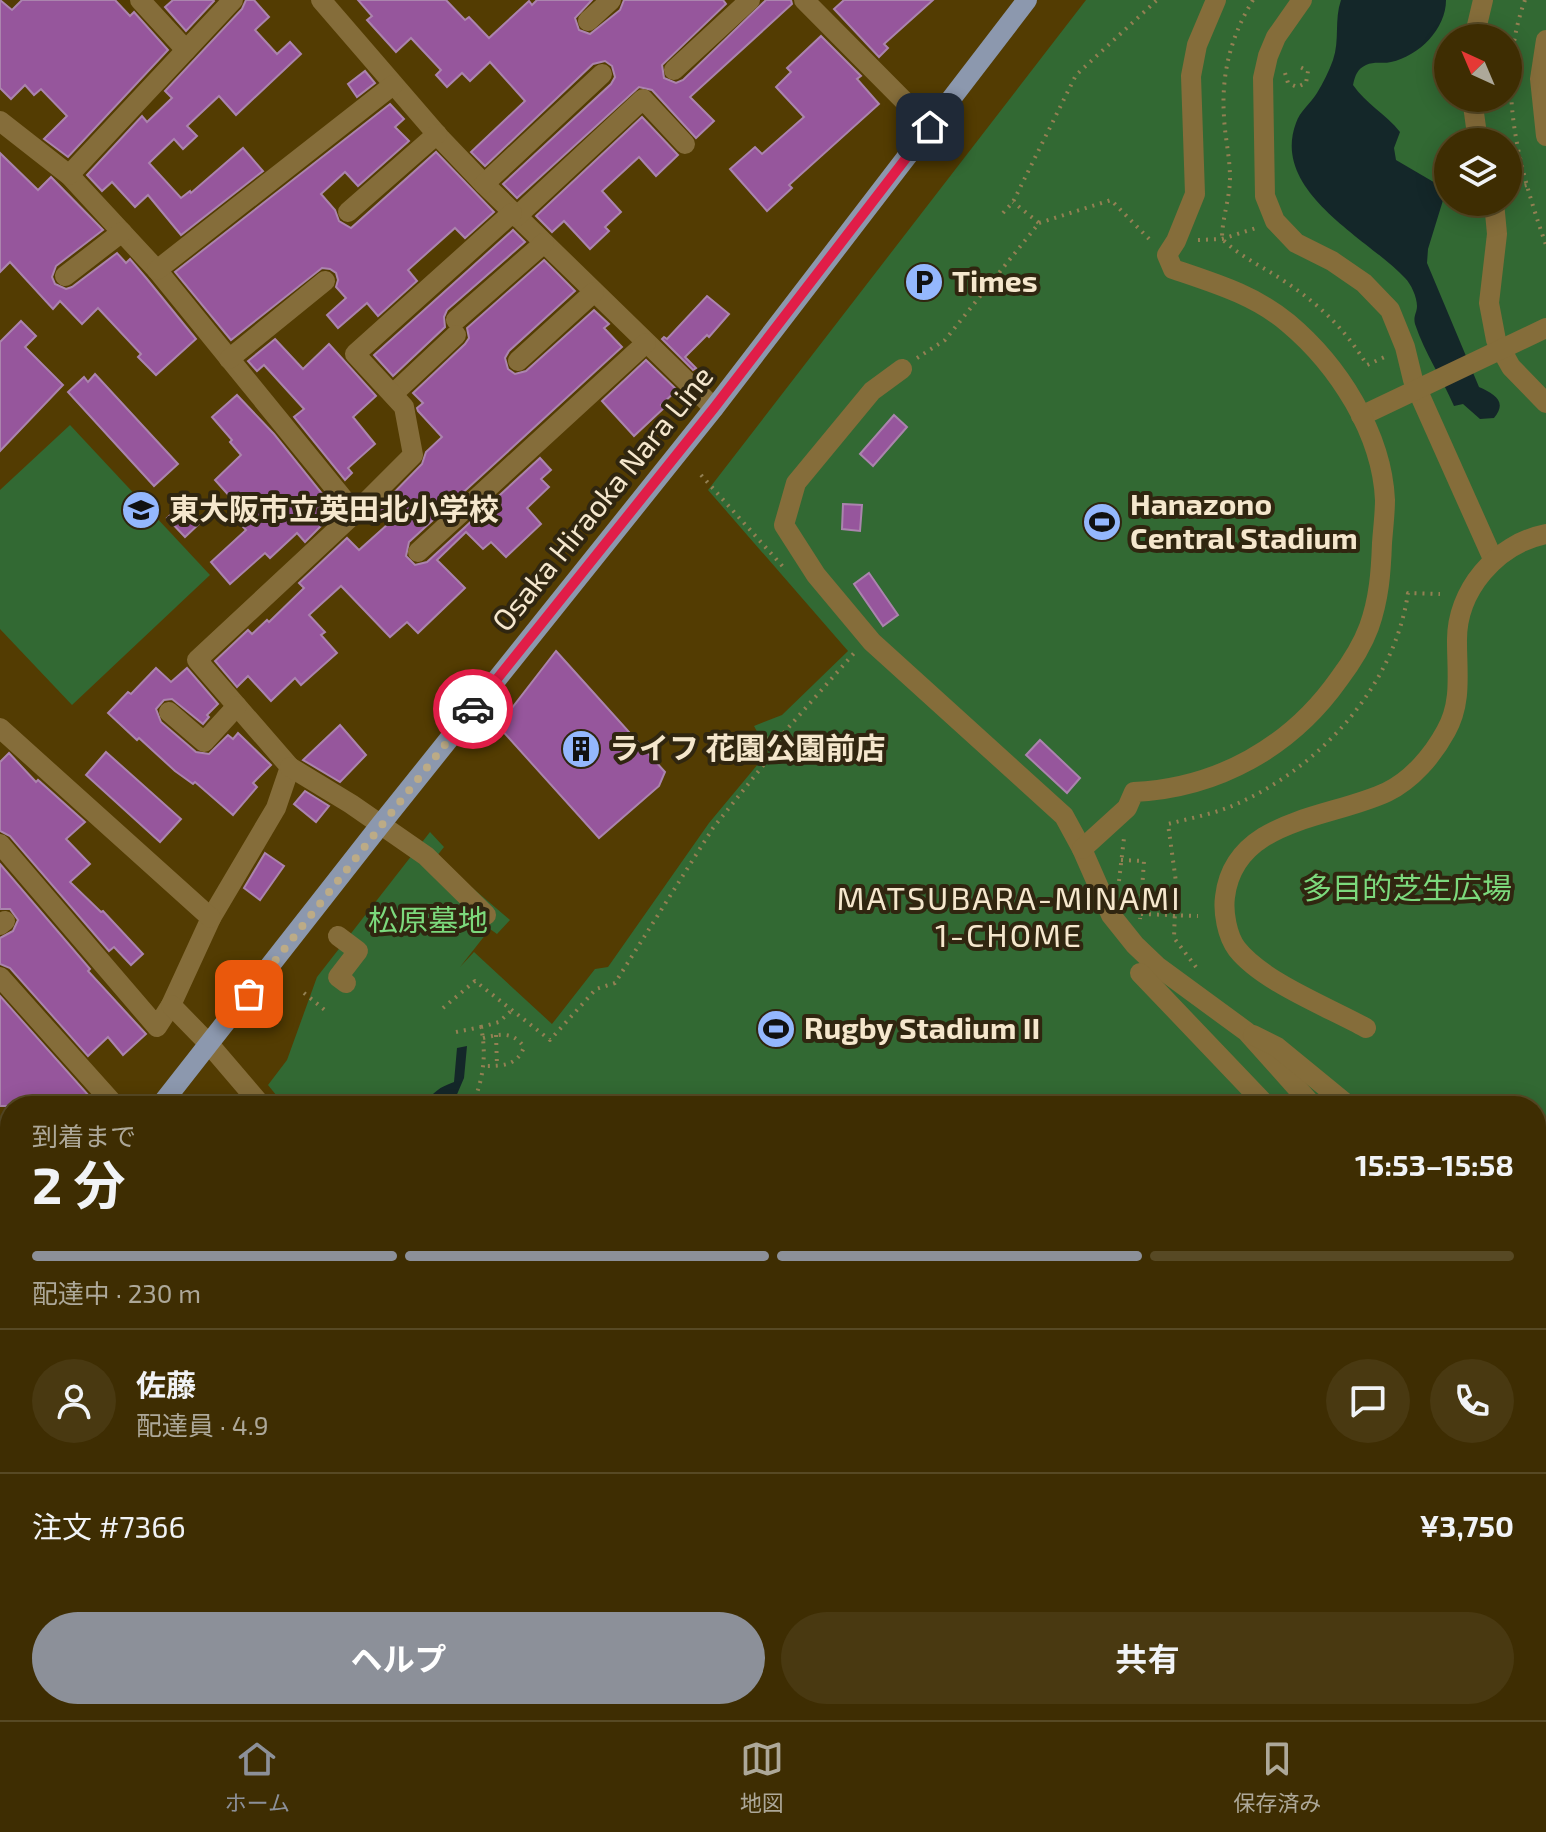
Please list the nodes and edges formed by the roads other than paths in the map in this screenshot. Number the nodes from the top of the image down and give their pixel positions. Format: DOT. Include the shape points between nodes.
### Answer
graph roads {
  1 [pos="140,0"];
  2 [pos="233,0"];
  3 [pos="322,0"];
  4 [pos="611,0"];
  5 [pos="750,0"];
  6 [pos="1027,0"];
  7 [pos="1216,0"];
  8 [pos="1302,0"];
  9 [pos="1483,0"];
  10 [pos="817,4"];
  11 [pos="588,21"];
  12 [pos="1477,24"];
  13 [pos="1546,40"];
  14 [pos="186,50"];
  15 [pos="674,70"];
  16 [pos="602,74"];
  17 [pos="393,85"];
  18 [pos="0,121"];
  19 [pos="930,127"];
  20 [pos="437,134"];
  21 [pos="1546,136"];
  22 [pos="685,144"];
  23 [pos="69,175"];
  24 [pos="484,184"];
  25 [pos="348,212"];
  26 [pos="514,215"];
  27 [pos="1495,216"];
  28 [pos="122,232"];
  29 [pos="544,243"];
  30 [pos="157,270"];
  31 [pos="65,276"];
  32 [pos="325,281"];
  33 [pos="594,292"];
  34 [pos="1546,328"];
  35 [pos="646,343"];
  36 [pos="229,359"];
  37 [pos="518,361"];
  38 [pos="902,369"];
  39 [pos="393,394"];
  40 [pos="1546,403"];
  41 [pos="714,408"];
  42 [pos="1361,416"];
  43 [pos="355,513"];
  44 [pos="1546,534"];
  45 [pos="418,552"];
  46 [pos="1493,559"];
  47 [pos="237,706"];
  48 [pos="169,712"];
  49 [pos="0,728"];
  50 [pos="290,767"];
  51 [pos="381,824"];
  52 [pos="0,844"];
  53 [pos="1082,849"];
  54 [pos="486,915"];
  55 [pos="211,918"];
  56 [pos="338,936"];
  57 [pos="1140,973"];
  58 [pos="0,977"];
  59 [pos="346,983"];
  60 [pos="171,1005"];
  61 [pos="1366,1028"];
  62 [pos="1247,1032"];
  63 [pos="209,1044"];
  64 [pos="107,1096"];
  65 [pos="168,1096"];
  66 [pos="253,1096"];
  67 [pos="1257,1096"];
  68 [pos="1304,1096"];
  69 [pos="1337,1096"];
  1 -- 14 [label="street"];
  2 -- 14 [label="street"];
  3 -- 17 [label="street"];
  4 -- 11 [label="street"];
  5 -- 15 [label="street"];
  6 -- 19 [label="main road, Osaka Hiraoka Nara Line"];
  7 -- 42 [label="street" via="1191,76 1195,194 1172,248 1173,269 1225,286 1287,322 1338,376"];
  8 -- 46 [label="street" via="1276,37 1263,78 1265,196 1275,221 1296,243 1364,283 1390,310 1413,380"];
  9 -- 12 [label="street"];
  10 -- 19 [label="street"];
  13 -- 21 [label="street" via="1540,79"];
  14 -- 23 [label="street"];
  16 -- 24 [label="street"];
  17 -- 20 [label="street"];
  17 -- 30 [label="street"];
  18 -- 23 [label="street"];
  19 -- 41 [label="main road, Osaka Hiraoka Nara Line"];
  20 -- 24 [label="street"];
  20 -- 25 [label="street"];
  22 -- 26 [label="street" via="643,99"];
  23 -- 28 [label="street"];
  24 -- 26 [label="street"];
  26 -- 29 [label="street"];
  26 -- 39 [label="street" via="355,354"];
  27 -- 40 [label="street" via="1489,303 1496,340 1511,367"];
  28 -- 30 [label="street"];
  28 -- 31 [label="street"];
  29 -- 33 [label="street"];
  29 -- 39 [label="street"];
  30 -- 36 [label="street"];
  32 -- 36 [label="street"];
  33 -- 35 [label="street"];
  33 -- 37 [label="street"];
  34 -- 42 [label="street"];
  35 -- 41 [label="street"];
  35 -- 45 [label="street"];
  36 -- 43 [label="street"];
  38 -- 53 [label="street" via="872,391 796,483 784,525 816,575 872,642 1064,816"];
  39 -- 43 [label="street" via="404,407 413,455"];
  41 -- 51 [label="main road, Osaka Hiraoka Nara Line"];
  42 -- 53 [label="street" via="1376,452 1385,499 1380,588 1353,660 1327,697 1266,751 1202,782 1134,792 1127,808"];
  43 -- 47 [label="street" via="197,660"];
  44 -- 46 [label="street"];
  46 -- 61 [label="street" via="1460,615 1458,696 1448,729 1430,756 1388,791 1256,841 1228,876 1227,924 1235,947 1256,968"];
  47 -- 48 [label="street" via="204,742"];
  47 -- 50 [label="street"];
  49 -- 55 [label="street"];
  50 -- 51 [label="street"];
  50 -- 55 [label="street" via="276,808"];
  51 -- 54 [label="street" via="426,856"];
  51 -- 63 [label="main road, Osaka Hiraoka Nara Line"];
  52 -- 60 [label="street" via="157,1027"];
  53 -- 62 [label="street" via="1111,915 1135,945"];
  55 -- 60 [label="street"];
  56 -- 59 [label="street" via="358,951 338,977"];
  57 -- 67 [label="street"];
  58 -- 64 [label="street"];
  60 -- 63 [label="street"];
  62 -- 68 [label="street"];
  62 -- 69 [label="street" via="1277,1047"];
  63 -- 65 [label="main road, Osaka Hiraoka Nara Line"];
  63 -- 66 [label="street"];
}
